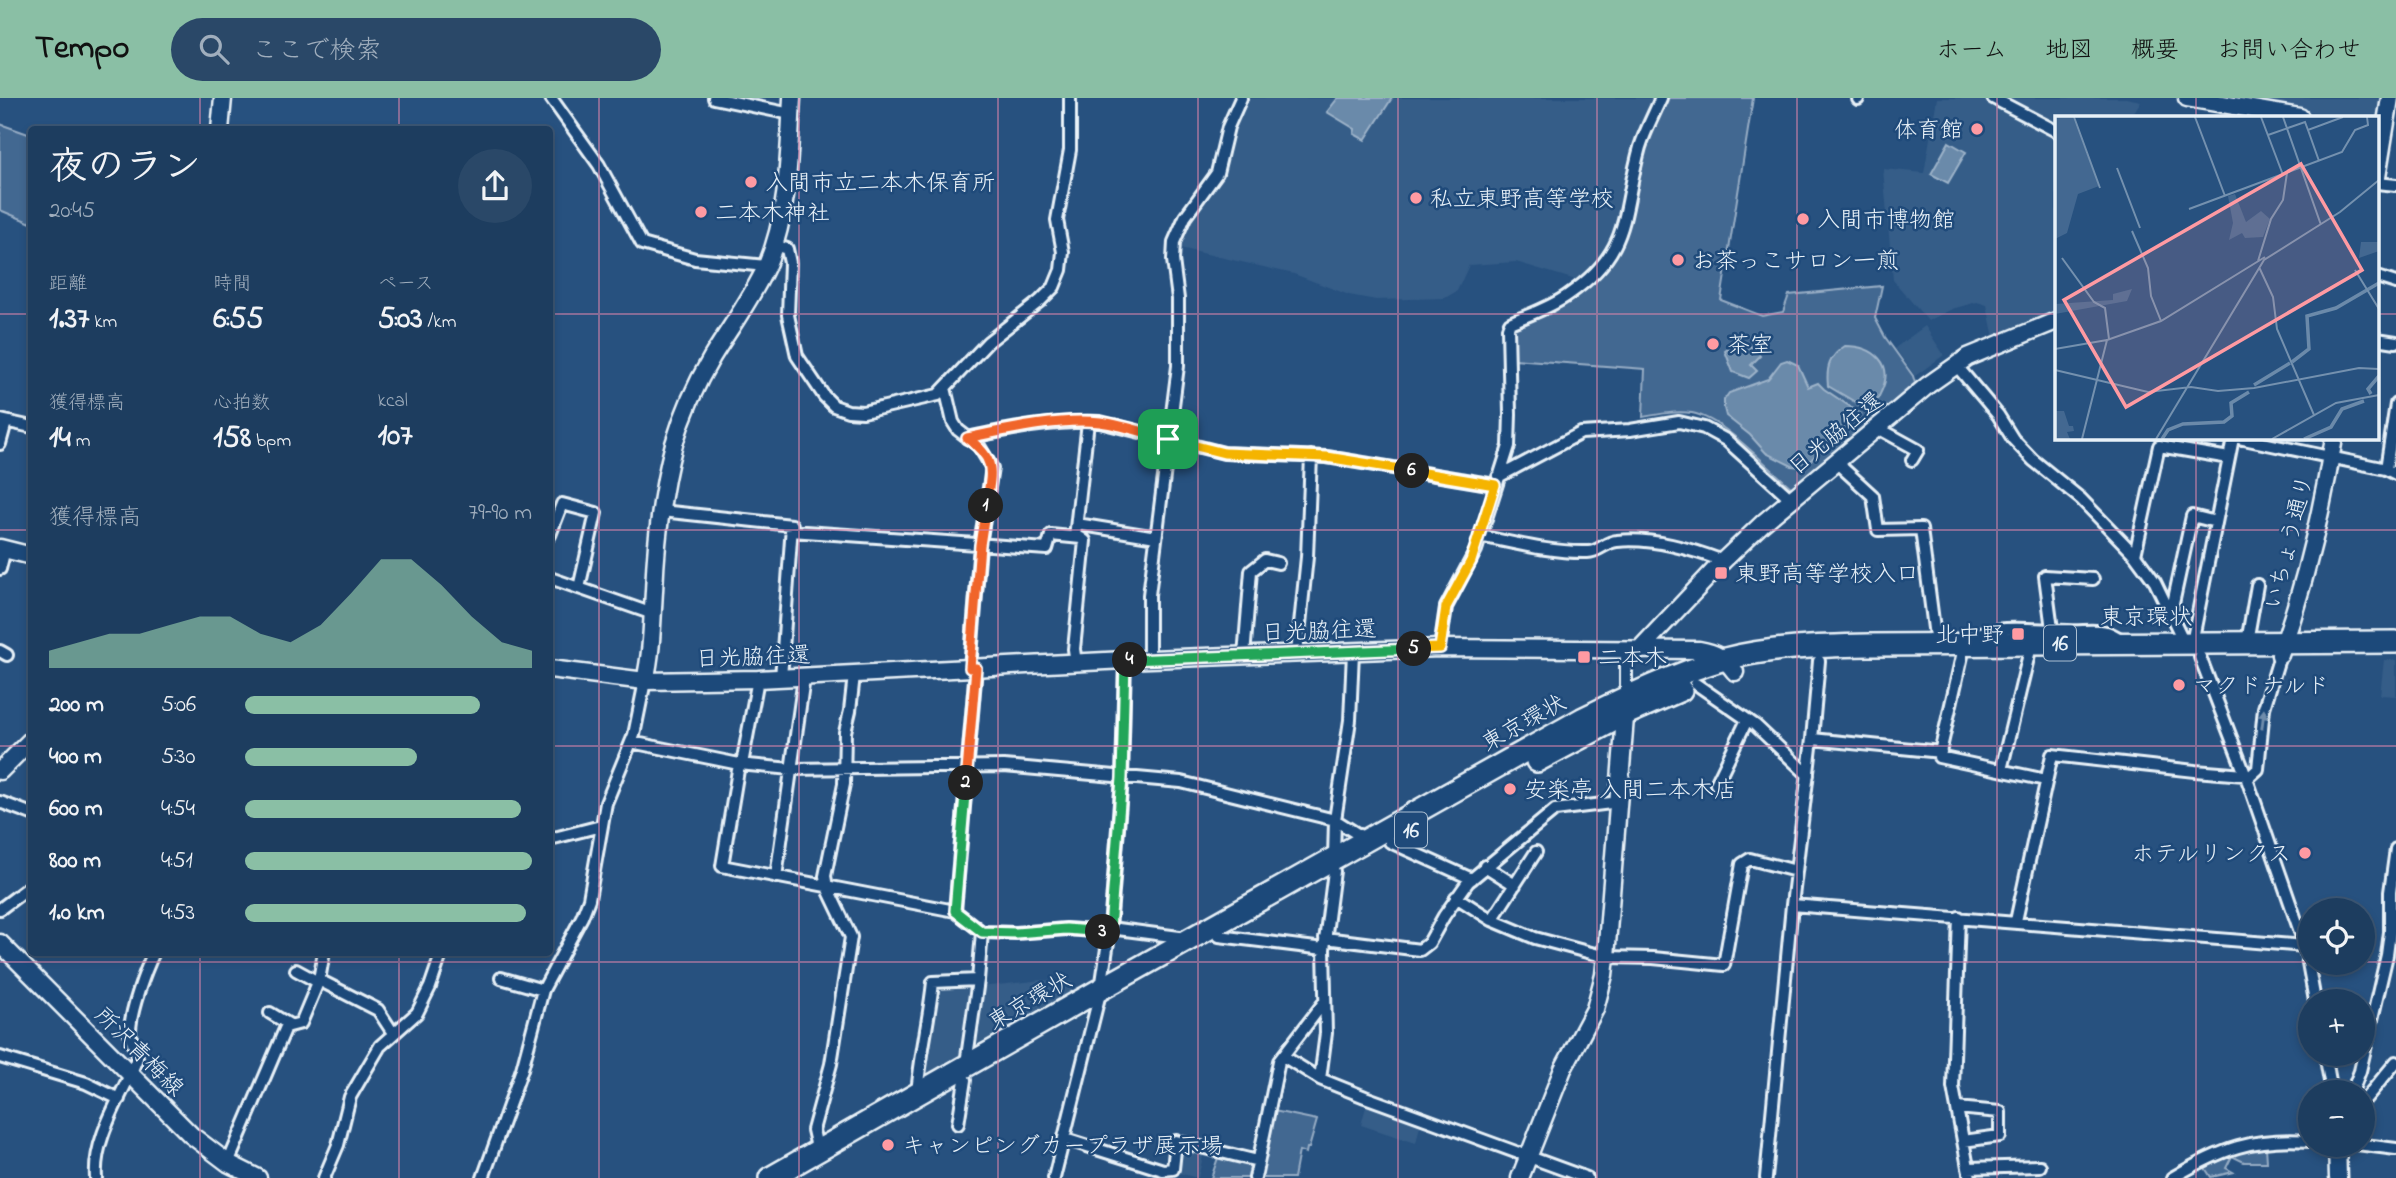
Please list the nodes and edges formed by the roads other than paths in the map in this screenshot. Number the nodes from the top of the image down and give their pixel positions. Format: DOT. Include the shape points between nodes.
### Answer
graph roads {
  1 [pos="222,98"];
  2 [pos="551,98"];
  3 [pos="714,98"];
  4 [pos="1070,98"];
  5 [pos="1241,98"];
  6 [pos="1661,98"];
  7 [pos="1993,98"];
  8 [pos="2187,98"];
  9 [pos="2390,98"];
  10 [pos="2213,100"];
  11 [pos="791,103"];
  12 [pos="2248,113"];
  13 [pos="2287,116"];
  14 [pos="220,126"];
  15 [pos="2055,130"];
  16 [pos="2386,131"];
  17 [pos="2378,172"];
  18 [pos="2378,183"];
  19 [pos="2396,185"];
  20 [pos="774,245"];
  21 [pos="766,266"];
  22 [pos="2378,277"];
  23 [pos="2396,283"];
  24 [pos="2055,321"];
  25 [pos="2378,339"];
  26 [pos="2396,342"];
  27 [pos="1956,365"];
  28 [pos="945,388"];
  29 [pos="2396,404"];
  30 [pos="3,421"];
  31 [pos="1088,422"];
  32 [pos="28,426"];
  33 [pos="1878,428"];
  34 [pos="967,438"];
  35 [pos="1168,439"];
  36 [pos="2233,439"];
  37 [pos="2244,439"];
  38 [pos="2334,439"];
  39 [pos="0,444"];
  40 [pos="1311,456"];
  41 [pos="2331,457"];
  42 [pos="2228,458"];
  43 [pos="1912,460"];
  44 [pos="1836,462"];
  45 [pos="2391,471"];
  46 [pos="1497,481"];
  47 [pos="1791,499"];
  48 [pos="661,511"];
  49 [pos="2216,522"];
  50 [pos="1077,524"];
  51 [pos="553,527"];
  52 [pos="791,531"];
  53 [pos="1480,536"];
  54 [pos="1075,537"];
  55 [pos="1156,537"];
  56 [pos="980,545"];
  57 [pos="3,548"];
  58 [pos="28,555"];
  59 [pos="2135,555"];
  60 [pos="1723,561"];
  61 [pos="1278,563"];
  62 [pos="0,569"];
  63 [pos="553,579"];
  64 [pos="2093,579"];
  65 [pos="2257,585"];
  66 [pos="579,588"];
  67 [pos="2171,613"];
  68 [pos="653,614"];
  69 [pos="2052,629"];
  70 [pos="2126,642"];
  71 [pos="2247,642"];
  72 [pos="2396,642"];
  73 [pos="1936,644"];
  74 [pos="2192,647"];
  75 [pos="1440,648"];
  76 [pos="2282,648"];
  77 [pos="1633,650"];
  78 [pos="1960,650"];
  79 [pos="1353,652"];
  80 [pos="1297,653"];
  81 [pos="2396,653"];
  82 [pos="2029,654"];
  83 [pos="1244,656"];
  84 [pos="1125,660"];
  85 [pos="1149,660"];
  86 [pos="1819,661"];
  87 [pos="1076,663"];
  88 [pos="1730,666"];
  89 [pos="973,668"];
  90 [pos="553,669"];
  91 [pos="853,675"];
  92 [pos="781,678"];
  93 [pos="804,678"];
  94 [pos="758,679"];
  95 [pos="645,681"];
  96 [pos="1696,684"];
  97 [pos="1626,705"];
  98 [pos="1748,720"];
  99 [pos="1812,738"];
  100 [pos="631,742"];
  101 [pos="28,743"];
  102 [pos="1941,752"];
  103 [pos="741,764"];
  104 [pos="967,765"];
  105 [pos="844,768"];
  106 [pos="791,769"];
  107 [pos="2001,770"];
  108 [pos="0,772"];
  109 [pos="1808,775"];
  110 [pos="2246,777"];
  111 [pos="1122,778"];
  112 [pos="2046,780"];
  113 [pos="1716,783"];
  114 [pos="0,802"];
  115 [pos="1619,802"];
  116 [pos="28,812"];
  117 [pos="1335,820"];
  118 [pos="601,826"];
  119 [pos="553,838"];
  120 [pos="1367,840"];
  121 [pos="1390,842"];
  122 [pos="2396,849"];
  123 [pos="1536,852"];
  124 [pos="1334,865"];
  125 [pos="1485,866"];
  126 [pos="1796,871"];
  127 [pos="776,877"];
  128 [pos="1472,879"];
  129 [pos="1515,885"];
  130 [pos="828,887"];
  131 [pos="28,888"];
  132 [pos="1456,897"];
  133 [pos="1792,905"];
  134 [pos="0,909"];
  135 [pos="955,911"];
  136 [pos="1959,917"];
  137 [pos="1492,920"];
  138 [pos="2016,921"];
  139 [pos="2298,926"];
  140 [pos="1110,930"];
  141 [pos="982,932"];
  142 [pos="1219,936"];
  143 [pos="1191,939"];
  144 [pos="0,943"];
  145 [pos="1324,944"];
  146 [pos="2298,945"];
  147 [pos="152,956"];
  148 [pos="323,956"];
  149 [pos="441,956"];
  150 [pos="1605,957"];
  151 [pos="296,970"];
  152 [pos="501,978"];
  153 [pos="978,980"];
  154 [pos="319,981"];
  155 [pos="543,990"];
  156 [pos="1098,998"];
  157 [pos="1325,1001"];
  158 [pos="270,1013"];
  159 [pos="290,1024"];
  160 [pos="393,1033"];
  161 [pos="1283,1056"];
  162 [pos="0,1057"];
  163 [pos="2396,1062"];
  164 [pos="965,1073"];
  165 [pos="131,1075"];
  166 [pos="1320,1079"];
  167 [pos="2357,1080"];
  168 [pos="2375,1087"];
  169 [pos="917,1094"];
  170 [pos="119,1099"];
  171 [pos="1957,1108"];
  172 [pos="958,1124"];
  173 [pos="1065,1139"];
  174 [pos="2298,1140"];
  175 [pos="1963,1141"];
  176 [pos="2375,1146"];
  177 [pos="2396,1149"];
  178 [pos="817,1152"];
  179 [pos="1529,1156"];
  180 [pos="2337,1157"];
  181 [pos="1258,1161"];
  182 [pos="228,1163"];
  183 [pos="2040,1166"];
  184 [pos="1969,1173"];
  185 [pos="96,1178"];
  186 [pos="258,1178"];
  187 [pos="324,1178"];
  188 [pos="483,1178"];
  189 [pos="770,1178"];
  190 [pos="794,1178"];
  191 [pos="1054,1178"];
  192 [pos="1255,1178"];
  193 [pos="1520,1178"];
  194 [pos="1587,1178"];
  195 [pos="1766,1178"];
  196 [pos="2172,1178"];
  197 [pos="2338,1178"];
  1 -- 14 [label="street"];
  2 -- 21 [label="street" via="599,165 642,244 695,258"];
  3 -- 11 [label="street"];
  4 -- 28 [label="street" via="1070,150 1057,220 1063,252 1054,287 988,342"];
  5 -- 35 [label="street" via="1228,127 1217,173 1185,216 1174,242 1178,366"];
  6 -- 46 [label="street" via="1640,149 1615,248 1592,277 1566,297 1510,323 1508,446"];
  7 -- 15 [label="street"];
  8 -- 10 [label="street"];
  9 -- 16 [label="street"];
  10 -- 12 [label="street"];
  11 -- 20 [label="street" via="788,174"];
  12 -- 13 [label="street"];
  16 -- 17 [label="street"];
  18 -- 19 [label="street"];
  20 -- 21 [label="street"];
  20 -- 28 [label="street" via="787,249 790,263 788,315 796,356 834,406 863,412 938,395"];
  21 -- 48 [label="street" via="689,402 674,444"];
  22 -- 23 [label="street"];
  24 -- 27 [label="street, 日光脇往還"];
  25 -- 26 [label="street"];
  27 -- 33 [label="street, 日光脇往還"];
  27 -- 59 [label="street" via="2012,439 2081,499"];
  28 -- 34 [label="street" via="953,422"];
  29 -- 45 [label="street"];
  30 -- 32 [label="street"];
  30 -- 39 [label="street"];
  31 -- 34 [label="street" via="1014,428"];
  31 -- 35 [label="street"];
  31 -- 50 [label="street"];
  33 -- 43 [label="street" via="1918,450"];
  33 -- 44 [label="street, 日光脇往還"];
  34 -- 56 [label="street" via="979,446 992,468"];
  35 -- 40 [label="street" via="1224,453"];
  35 -- 55 [label="street"];
  36 -- 42 [label="street"];
  37 -- 41 [label="street"];
  38 -- 41 [label="street, いちょう通り"];
  40 -- 46 [label="street"];
  40 -- 80 [label="street"];
  41 -- 45 [label="street"];
  41 -- 76 [label="street, いちょう通り" via="2310,560"];
  42 -- 49 [label="street"];
  42 -- 59 [label="street" via="2159,446"];
  44 -- 47 [label="street, 日光脇往還"];
  44 -- 73 [label="street" via="1873,496 1878,530 1922,529"];
  46 -- 47 [label="street" via="1581,433 1679,422 1726,440"];
  46 -- 53 [label="street"];
  47 -- 60 [label="street, 日光脇往還"];
  48 -- 52 [label="street" via="792,525"];
  48 -- 68 [label="street"];
  49 -- 67 [label="street" via="2192,516"];
  49 -- 74 [label="street"];
  50 -- 54 [label="street"];
  50 -- 55 [label="street"];
  51 -- 66 [label="street" via="562,504 596,513"];
  52 -- 56 [label="street"];
  52 -- 92 [label="street"];
  53 -- 60 [label="street" via="1529,547 1587,552 1612,541 1664,544"];
  53 -- 75 [label="street" via="1446,607"];
  54 -- 56 [label="street" via="1051,535 1047,549"];
  54 -- 87 [label="street" via="1085,541"];
  55 -- 85 [label="street" via="1149,595"];
  56 -- 89 [label="street"];
  57 -- 58 [label="street"];
  57 -- 62 [label="street"];
  59 -- 67 [label="street"];
  60 -- 77 [label="street, 日光脇往還"];
  61 -- 83 [label="street" via="1265,560 1251,571"];
  63 -- 66 [label="street"];
  64 -- 69 [label="street" via="2045,576"];
  65 -- 71 [label="street"];
  66 -- 68 [label="street"];
  67 -- 74 [label="street"];
  68 -- 95 [label="street"];
  69 -- 70 [label="street" via="2107,632"];
  69 -- 78 [label="street" via="2019,627 1973,634"];
  70 -- 74 [label="highway, 東京環状 / 16"];
  70 -- 78 [label="highway, 東京環状 / 16"];
  71 -- 74 [label="highway, 東京環状 / 16"];
  71 -- 76 [label="highway, 東京環状 / 16"];
  72 -- 76 [label="highway, 東京環状 / 16"];
  73 -- 78 [label="highway, 東京環状 / 16"];
  73 -- 88 [label="highway, 東京環状 / 16" via="1809,647"];
  74 -- 76 [label="highway, 東京環状 / 16"];
  74 -- 82 [label="highway, 東京環状 / 16"];
  74 -- 110 [label="street"];
  75 -- 77 [label="street, 日光脇往還"];
  75 -- 79 [label="street, 日光脇往還"];
  76 -- 81 [label="highway, 東京環状 / 16"];
  110 -- 76 [label="street, one-way" via="2258,769 2264,708"];
  77 -- 88 [label="street" via="1699,650 1717,654"];
  77 -- 97 [label="street"];
  78 -- 82 [label="highway, 東京環状 / 16"];
  78 -- 86 [label="highway, 東京環状 / 16"];
  78 -- 102 [label="street"];
  79 -- 80 [label="street, 日光脇往還"];
  79 -- 117 [label="street" via="1350,720"];
  80 -- 83 [label="street, 日光脇往還"];
  82 -- 107 [label="street"];
  83 -- 85 [label="street, 日光脇往還"];
  84 -- 85 [label="street, 日光脇往還"];
  84 -- 87 [label="street, 日光脇往還"];
  84 -- 111 [label="street"];
  86 -- 88 [label="highway, 東京環状 / 16"];
  86 -- 99 [label="street"];
  87 -- 89 [label="street, 日光脇往還"];
  88 -- 96 [label="highway, 東京環状 / 16"];
  88 -- 97 [label="highway, 東京環状 / 16"];
  89 -- 91 [label="street, 日光脇往還"];
  89 -- 104 [label="street"];
  90 -- 95 [label="street, 日光脇往還"];
  91 -- 93 [label="street, 日光脇往還"];
  91 -- 105 [label="street"];
  92 -- 93 [label="street, 日光脇往還"];
  92 -- 94 [label="street, 日光脇往還"];
  93 -- 106 [label="street"];
  94 -- 95 [label="street, 日光脇往還"];
  94 -- 103 [label="street"];
  95 -- 100 [label="street"];
  96 -- 97 [label="highway, 東京環状 / 16"];
  96 -- 98 [label="street"];
  97 -- 115 [label="street"];
  97 -- 120 [label="highway, 東京環状 / 16"];
  97 -- 121 [label="highway, 東京環状 / 16"];
  98 -- 109 [label="street"];
  98 -- 113 [label="street"];
  99 -- 102 [label="street"];
  99 -- 109 [label="street"];
  100 -- 103 [label="street"];
  100 -- 118 [label="street"];
  101 -- 108 [label="street"];
  102 -- 107 [label="street" via="1939,757"];
  103 -- 106 [label="street"];
  103 -- 127 [label="street" via="722,866"];
  104 -- 105 [label="street"];
  104 -- 111 [label="street"];
  104 -- 135 [label="street"];
  105 -- 106 [label="street"];
  105 -- 130 [label="street" via="825,876"];
  106 -- 127 [label="street"];
  107 -- 112 [label="street"];
  109 -- 126 [label="street"];
  110 -- 112 [label="street" via="2052,755"];
  110 -- 139 [label="street"];
  111 -- 117 [label="street" via="1181,782"];
  111 -- 140 [label="street"];
  112 -- 138 [label="street"];
  114 -- 116 [label="street"];
  115 -- 125 [label="street" via="1555,810"];
  115 -- 150 [label="street"];
  117 -- 120 [label="street"];
  117 -- 124 [label="street"];
  118 -- 119 [label="street"];
  118 -- 155 [label="street" via="589,899"];
  120 -- 124 [label="highway, 東京環状 / 16"];
  121 -- 124 [label="highway, 東京環状 / 16"];
  121 -- 128 [label="street"];
  122 -- 167 [label="street" via="2387,955"];
  123 -- 129 [label="street"];
  124 -- 142 [label="highway, 東京環状 / 16"];
  124 -- 143 [label="highway, 東京環状 / 16"];
  124 -- 145 [label="street"];
  125 -- 128 [label="street"];
  125 -- 129 [label="street"];
  126 -- 133 [label="street"];
  126 -- 150 [label="street" via="1750,859 1742,864 1724,965"];
  127 -- 130 [label="street"];
  128 -- 132 [label="street"];
  129 -- 137 [label="street"];
  130 -- 135 [label="street"];
  130 -- 178 [label="street" via="851,937 831,1064 813,1130"];
  131 -- 134 [label="street"];
  132 -- 137 [label="street"];
  132 -- 145 [label="street" via="1429,943 1420,950"];
  133 -- 136 [label="street"];
  133 -- 195 [label="street"];
  135 -- 141 [label="street"];
  136 -- 138 [label="street"];
  136 -- 171 [label="street" via="1953,1087"];
  137 -- 150 [label="street" via="1535,938"];
  138 -- 146 [label="street"];
  140 -- 141 [label="street"];
  140 -- 143 [label="street"];
  140 -- 156 [label="street"];
  141 -- 153 [label="street"];
  142 -- 145 [label="street"];
  142 -- 156 [label="highway, 東京環状 / 16"];
  143 -- 156 [label="highway, 東京環状 / 16"];
  144 -- 165 [label="street, 所沢青梅線"];
  145 -- 157 [label="street"];
  147 -- 165 [label="street" via="130,1032 138,1054"];
  148 -- 154 [label="street"];
  149 -- 160 [label="street" via="417,1013"];
  150 -- 179 [label="street" via="1595,1009 1563,1069"];
  151 -- 154 [label="street"];
  152 -- 155 [label="street"];
  153 -- 164 [label="street"];
  153 -- 169 [label="street" via="933,982"];
  154 -- 159 [label="street" via="301,1023"];
  154 -- 160 [label="street" via="377,1010"];
  155 -- 188 [label="street" via="522,1069"];
  156 -- 164 [label="highway, 東京環状 / 16"];
  156 -- 173 [label="street"];
  157 -- 161 [label="street"];
  157 -- 166 [label="street"];
  158 -- 159 [label="street"];
  159 -- 182 [label="street"];
  160 -- 187 [label="street" via="380,1046 350,1097"];
  161 -- 166 [label="street"];
  161 -- 181 [label="street"];
  162 -- 170 [label="street" via="86,1083"];
  163 -- 168 [label="street"];
  164 -- 169 [label="highway, 東京環状 / 16"];
  164 -- 172 [label="street"];
  164 -- 190 [label="highway, 東京環状 / 16"];
  165 -- 170 [label="street"];
  165 -- 182 [label="street, 所沢青梅線" via="191,1135"];
  166 -- 179 [label="street"];
  169 -- 178 [label="highway, 東京環状 / 16"];
  170 -- 185 [label="street" via="100,1142"];
  171 -- 175 [label="street"];
  171 -- 175 [label="street" via="2000,1112 2000,1136"];
  173 -- 181 [label="street" via="1163,1170 1173,1169 1176,1141"];
  173 -- 191 [label="street"];
  174 -- 196 [label="street" via="2252,1143 2222,1151"];
  175 -- 184 [label="street"];
  176 -- 177 [label="street"];
  178 -- 189 [label="highway, 東京環状 / 16"];
  179 -- 193 [label="street"];
  179 -- 194 [label="street"];
  180 -- 197 [label="street"];
  181 -- 192 [label="street"];
  182 -- 186 [label="street, 所沢青梅線"];
  183 -- 184 [label="street"];
}
